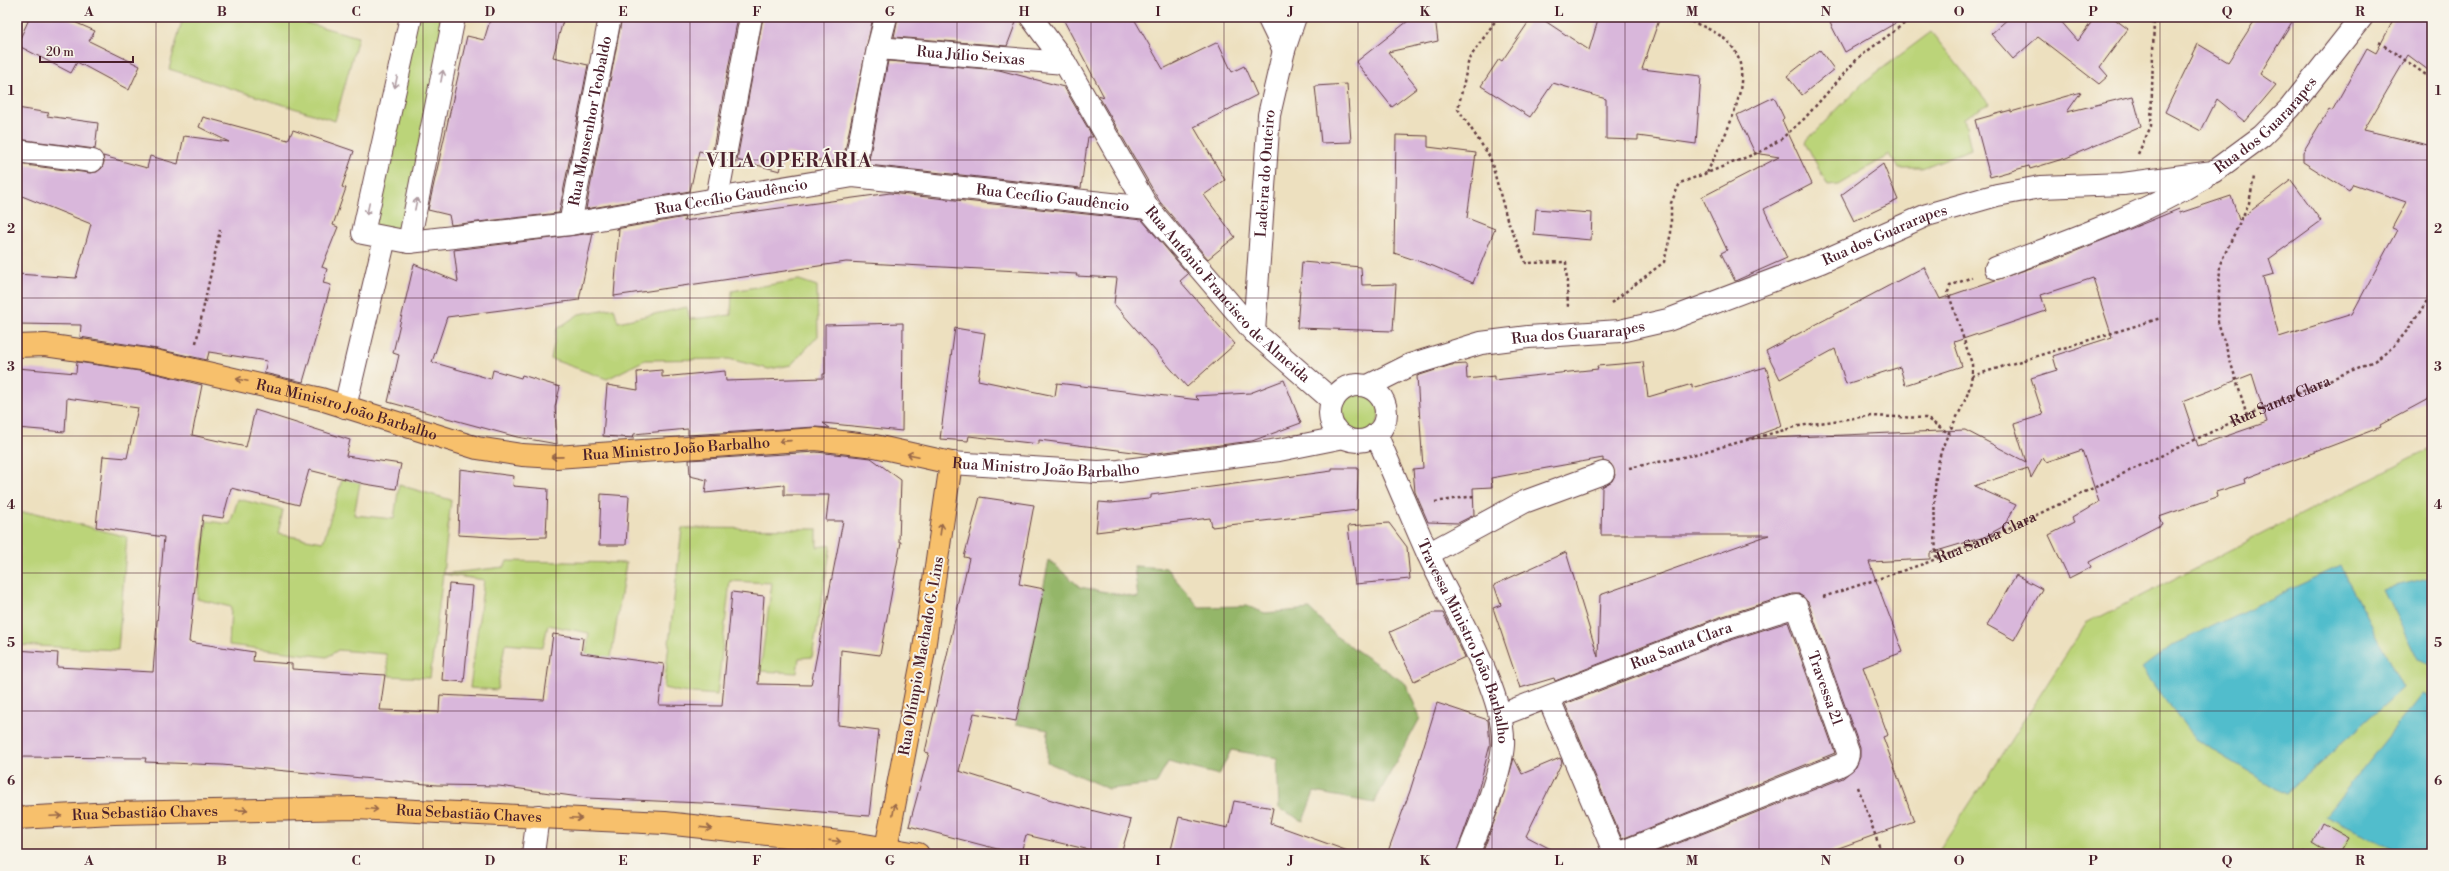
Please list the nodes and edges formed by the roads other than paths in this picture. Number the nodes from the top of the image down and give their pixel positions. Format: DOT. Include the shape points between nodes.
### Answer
graph roads {
  1 [pos="411,17"];
  2 [pos="454,17"];
  3 [pos="610,17"];
  4 [pos="751,17"];
  5 [pos="886,17"];
  6 [pos="1031,17"];
  7 [pos="1268,17"];
  8 [pos="1295,17"];
  9 [pos="2359,21"];
  10 [pos="878,48"];
  11 [pos="1284,50"];
  12 [pos="1064,63"];
  13 [pos="17,151"];
  14 [pos="92,161"];
  15 [pos="2213,172"];
  16 [pos="853,176"];
  17 [pos="716,198"];
  18 [pos="1148,208"];
  19 [pos="570,224"];
  20 [pos="385,238"];
  21 [pos="409,242"];
  22 [pos="1996,268"];
  23 [pos="1254,332"];
  24 [pos="17,346"];
  25 [pos="1368,386"];
  26 [pos="1333,401"];
  27 [pos="345,407"];
  28 [pos="1376,434"];
  29 [pos="1344,437"];
  30 [pos="951,463"];
  31 [pos="1603,474"];
  32 [pos="1428,554"];
  33 [pos="1796,606"];
  34 [pos="1548,697"];
  35 [pos="1501,715"];
  36 [pos="538,816"];
  37 [pos="17,818"];
  38 [pos="886,848"];
  39 [pos="533,854"];
  40 [pos="918,854"];
  41 [pos="1468,854"];
  1 -- 20 [label="street, Rua Cecílio Gaudêncio, one-way" via="363,233"];
  21 -- 2 [label="street, one-way"];
  3 -- 19 [label="street, Rua Monsenhor Teobaldo"];
  4 -- 17 [label="street"];
  5 -- 10 [label="street"];
  6 -- 12 [label="street, Rua Antônio Francisco de Almeida"];
  7 -- 11 [label="street"];
  8 -- 11 [label="street, Ladeira do Outeiro"];
  9 -- 15 [label="street, Rua dos Guararapes" via="2290,108 2262,136"];
  10 -- 12 [label="street, Rua Júlio Seixas"];
  10 -- 16 [label="street"];
  11 -- 23 [label="street, Ladeira do Outeiro" via="1268,115"];
  12 -- 18 [label="street, Rua Antônio Francisco de Almeida"];
  13 -- 14 [label="street"];
  15 -- 22 [label="street" via="2170,198 2132,216"];
  15 -- 25 [label="street, Rua dos Guararapes" via="2123,184 2040,187 1997,195 1927,215 1820,262 1668,320 1620,331 1481,343 1410,365"];
  16 -- 17 [label="street, Rua Cecílio Gaudêncio"];
  16 -- 18 [label="street, Rua Cecílio Gaudêncio"];
  17 -- 19 [label="street, Rua Cecílio Gaudêncio"];
  18 -- 23 [label="street, Rua Antônio Francisco de Almeida"];
  19 -- 21 [label="street, Rua Cecílio Gaudêncio"];
  20 -- 21 [label="street, Rua Cecílio Gaudêncio"];
  20 -- 27 [label="street"];
  23 -- 26 [label="street, Rua Antônio Francisco de Almeida"];
  27 -- 24 [label="main road, Rua Ministro João Barbalho, one-way" via="321,399 155,361 44,345"];
  25 -- 26 [label="street" via="1344,388"];
  25 -- 28 [label="street" via="1383,399 1386,408 1382,426"];
  26 -- 29 [label="street" via="1331,418 1334,427"];
  30 -- 27 [label="main road, Rua Ministro João Barbalho, one-way" via="875,446 816,439 556,457 522,455 477,448"];
  28 -- 29 [label="street" via="1362,441"];
  28 -- 32 [label="street, Travessa Ministro João Barbalho"];
  29 -- 30 [label="street, Rua Ministro João Barbalho" via="1279,450 1119,471"];
  38 -- 30 [label="main road, Rua Olímpio Machado G. Lins, one-way" via="923,656"];
  31 -- 32 [label="street" via="1524,502"];
  32 -- 35 [label="street, Travessa Ministro João Barbalho" via="1483,668"];
  33 -- 34 [label="street, Rua Santa Clara" via="1721,630"];
  33 -- 34 [label="street, Travessa 21" via="1848,752 1843,762 1625,851 1619,852 1612,847"];
  34 -- 35 [label="street, Rua Santa Clara"];
  35 -- 41 [label="street, Travessa Ministro João Barbalho" via="1501,761"];
  37 -- 36 [label="main road, Rua Sebastião Chaves, one-way" via="114,813 355,808"];
  36 -- 38 [label="main road, Rua Sebastião Chaves, one-way" via="665,823"];
  36 -- 39 [label="street"];
  38 -- 40 [label="main road, Rua Sebastião Chaves"];
}
